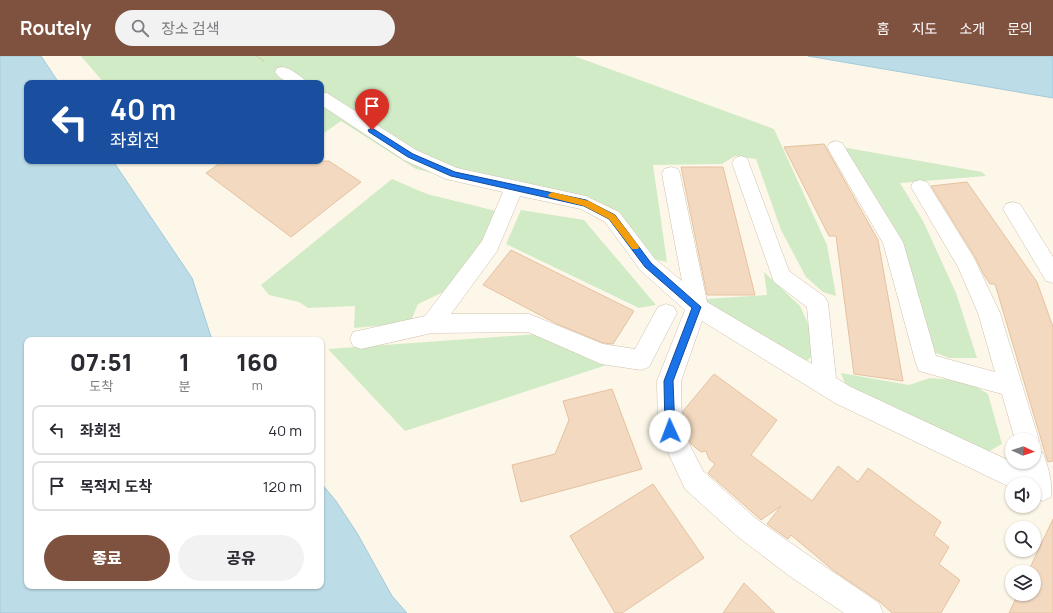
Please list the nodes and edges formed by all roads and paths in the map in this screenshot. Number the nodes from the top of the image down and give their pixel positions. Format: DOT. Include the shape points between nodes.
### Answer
graph roads {
  1 [pos="283,72"];
  2 [pos="295,80"];
  3 [pos="324,99"];
  4 [pos="836,147"];
  5 [pos="741,163"];
  6 [pos="671,174"];
  7 [pos="514,187"];
  8 [pos="920,187"];
  9 [pos="1013,209"];
  10 [pos="1053,275"];
  11 [pos="697,307"];
  12 [pos="666,313"];
  13 [pos="432,324"];
  14 [pos="361,339"];
  15 [pos="825,384"];
  16 [pos="1010,386"];
  17 [pos="1025,433"];
  18 [pos="1019,477"];
  19 [pos="869,613"];
  1 -- 2 [label="street"];
  3 -- 7 [label="street" via="410,156 453,174"];
  4 -- 16 [label="street" via="893,242 927,364"];
  5 -- 15 [label="street" via="781,276 817,304"];
  6 -- 11 [label="street"];
  7 -- 11 [label="street" via="586,203 612,217 648,265"];
  7 -- 13 [label="street" via="490,245"];
  8 -- 16 [label="street" via="967,264 989,313"];
  9 -- 10 [label="street"];
  11 -- 15 [label="street"];
  11 -- 19 [label="street" via="668,381 670,431 694,480 746,527"];
  12 -- 13 [label="street" via="641,360 601,354 529,323"];
  13 -- 14 [label="street"];
  15 -- 18 [label="street" via="843,395"];
  16 -- 17 [label="street"];
}
